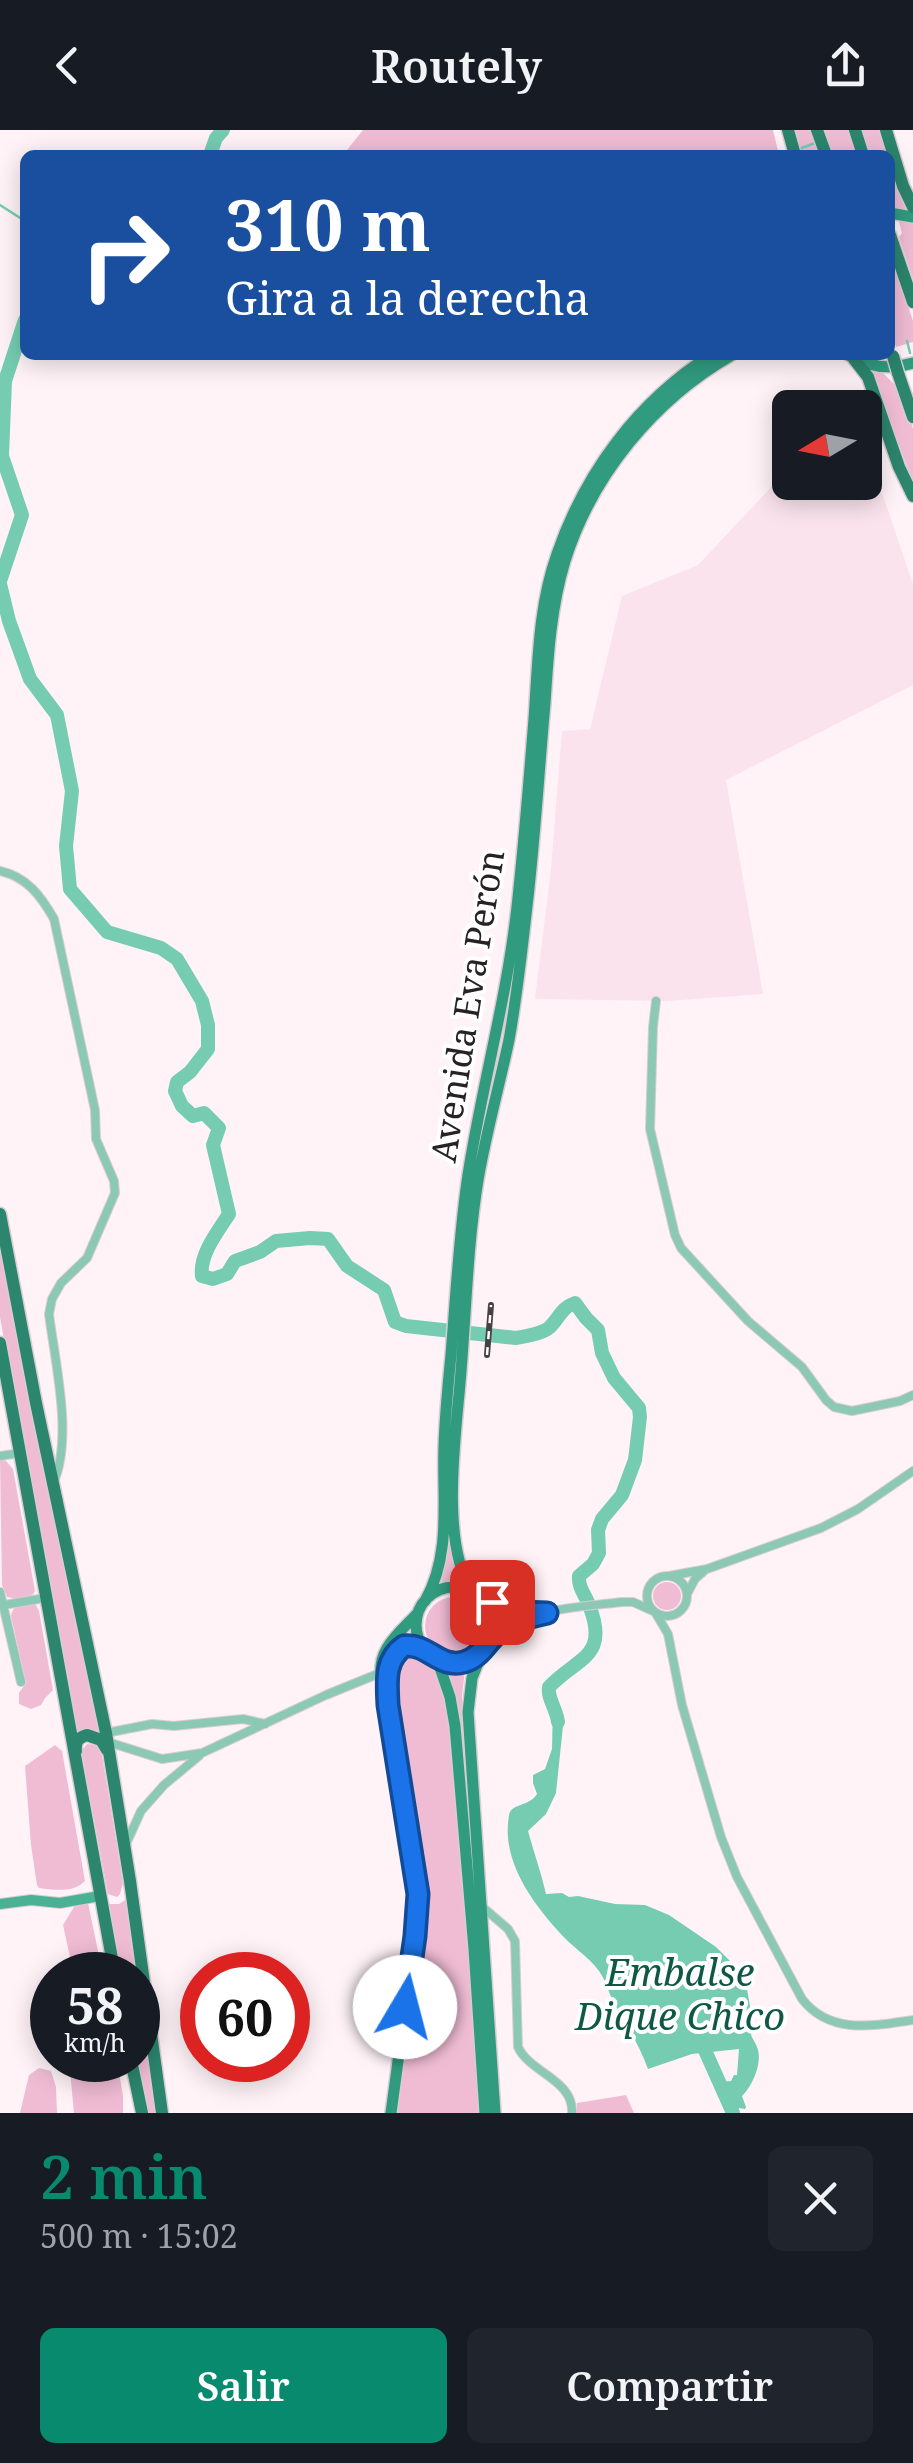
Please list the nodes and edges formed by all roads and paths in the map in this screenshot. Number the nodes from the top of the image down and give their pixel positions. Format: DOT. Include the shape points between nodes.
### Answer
graph roads {
  1 [pos="895,162"];
  2 [pos="913,207"];
  3 [pos="895,250"];
  4 [pos="913,302"];
  5 [pos="704,360"];
  6 [pos="724,360"];
  7 [pos="854,360"];
  8 [pos="860,360"];
  9 [pos="894,360"];
  10 [pos="913,363"];
  11 [pos="913,417"];
  12 [pos="913,496"];
  13 [pos="0,871"];
  14 [pos="656,1001"];
  15 [pos="0,1214"];
  16 [pos="462,1300"];
  17 [pos="0,1343"];
  18 [pos="456,1362"];
  19 [pos="913,1394"];
  20 [pos="20,1453"];
  21 [pos="0,1456"];
  22 [pos="913,1471"];
  23 [pos="54,1481"];
  24 [pos="707,1569"];
  25 [pos="669,1576"];
  26 [pos="648,1587"];
  27 [pos="0,1592"];
  28 [pos="474,1593"];
  29 [pos="687,1594"];
  30 [pos="45,1598"];
  31 [pos="622,1602"];
  32 [pos="4,1605"];
  33 [pos="422,1607"];
  34 [pos="654,1612"];
  35 [pos="679,1612"];
  36 [pos="547,1613"];
  37 [pos="668,1634"];
  38 [pos="486,1646"];
  39 [pos="424,1648"];
  40 [pos="437,1659"];
  41 [pos="380,1673"];
  42 [pos="21,1682"];
  43 [pos="388,1705"];
  44 [pos="265,1724"];
  45 [pos="107,1738"];
  46 [pos="202,1753"];
  47 [pos="76,1764"];
  48 [pos="112,1767"];
  49 [pos="125,1846"];
  50 [pos="130,1881"];
  51 [pos="100,1896"];
  52 [pos="0,1904"];
  53 [pos="479,1904"];
  54 [pos="111,1952"];
  55 [pos="140,1952"];
  56 [pos="913,2020"];
  57 [pos="160,2063"];
  58 [pos="132,2082"];
  59 [pos="135,2082"];
  60 [pos="158,2082"];
  61 [pos="131,2113"];
  62 [pos="142,2113"];
  63 [pos="162,2113"];
  64 [pos="170,2113"];
  65 [pos="391,2113"];
  66 [pos="485,2113"];
  67 [pos="495,2113"];
  68 [pos="572,2113"];
  1 -- 2 [label="highway"];
  3 -- 4 [label="highway"];
  5 -- 16 [label="main road, Avenida Eva Perón" via="618,438 586,485 550,572 511,961 462,1216"];
  6 -- 16 [label="main road, Avenida Eva Perón" via="674,397 632,440 591,498 566,559 553,614 522,952"];
  7 -- 12 [label="highway" via="868,377"];
  8 -- 10 [label="main road"];
  9 -- 11 [label="highway, bridge"];
  13 -- 23 [label="street" via="30,885 54,919 96,1139 114,1181 87,1258 60,1283 49,1314 64,1436"];
  14 -- 19 [label="street" via="650,1130 681,1248 834,1406 852,1410"];
  15 -- 23 [label="highway"];
  16 -- 18 [label="main road, Avenida Eva Perón"];
  17 -- 20 [label="highway" via="8,1420"];
  18 -- 28 [label="main road, Avenida Eva Perón" via="454,1531 460,1566"];
  18 -- 33 [label="main road, Avenida Eva Perón" via="444,1446 442,1553"];
  20 -- 21 [label="street"];
  20 -- 30 [label="highway"];
  22 -- 24 [label="street" via="826,1526"];
  23 -- 45 [label="highway"];
  24 -- 25 [label="street"];
  24 -- 29 [label="street"];
  25 -- 26 [label="street"];
  25 -- 29 [label="street"];
  26 -- 31 [label="street"];
  26 -- 34 [label="street"];
  27 -- 32 [label="street"];
  28 -- 33 [label="main road" via="442,1589"];
  28 -- 36 [label="street" via="519,1612"];
  28 -- 38 [label="main road" via="491,1617"];
  29 -- 35 [label="street"];
  30 -- 32 [label="street"];
  30 -- 47 [label="highway"];
  31 -- 34 [label="street"];
  31 -- 36 [label="street"];
  32 -- 42 [label="street"];
  33 -- 39 [label="main road" via="416,1627"];
  33 -- 41 [label="main road" via="382,1652"];
  34 -- 35 [label="street"];
  34 -- 37 [label="street"];
  35 -- 37 [label="street"];
  36 -- 38 [label="street" via="514,1622"];
  37 -- 56 [label="street" via="721,1837 802,1999 838,2024"];
  38 -- 40 [label="main road" via="460,1663"];
  38 -- 53 [label="main road" via="472,1678 468,1712"];
  39 -- 40 [label="main road"];
  39 -- 43 [label="main road" via="409,1644 395,1653 387,1674"];
  40 -- 66 [label="main road" via="456,1726"];
  41 -- 43 [label="main road"];
  41 -- 44 [label="street"];
  43 -- 65 [label="main road" via="418,1894"];
  44 -- 45 [label="street" via="244,1718 152,1724"];
  44 -- 46 [label="street"];
  45 -- 46 [label="street" via="162,1759"];
  45 -- 48 [label="highway"];
  46 -- 49 [label="street" via="164,1784"];
  47 -- 48 [label="highway" via="76,1743 87,1735 101,1740"];
  47 -- 51 [label="highway"];
  48 -- 49 [label="highway"];
  49 -- 50 [label="highway"];
  50 -- 51 [label="highway" via="121,1898"];
  50 -- 55 [label="highway"];
  51 -- 52 [label="street"];
  51 -- 54 [label="highway"];
  53 -- 67 [label="main road"];
  53 -- 68 [label="street" via="514,1941 518,2047 566,2092"];
  57 -- 64 [label="highway"];
  58 -- 61 [label="highway"];
  59 -- 62 [label="highway"];
  60 -- 63 [label="highway"];
}
